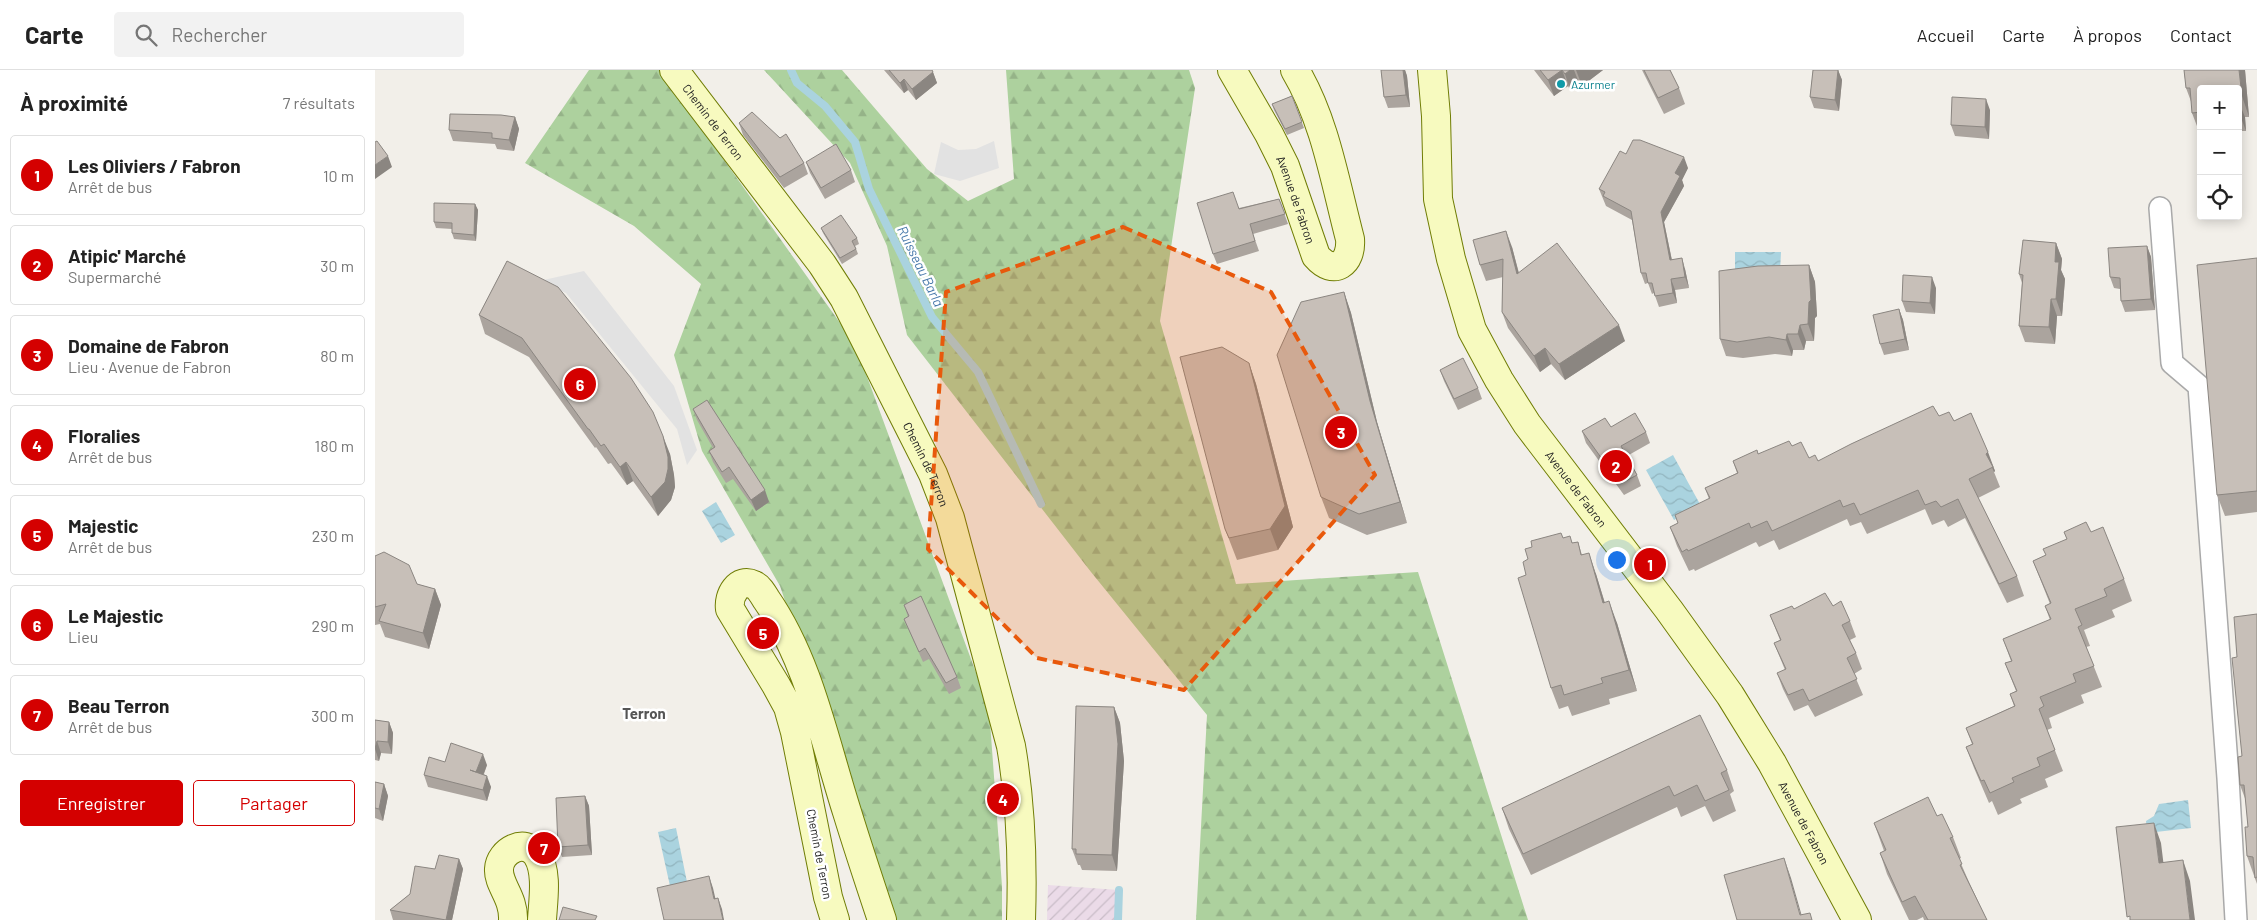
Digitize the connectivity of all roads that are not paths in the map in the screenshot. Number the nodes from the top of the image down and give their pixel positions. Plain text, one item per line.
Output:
1 (674, 70) edge
2 (1232, 70) edge
3 (1295, 70) edge
4 (1432, 70) edge
5 (2160, 208) dead end
6 (513, 920) edge
7 (542, 920) edge
8 (835, 920) edge
9 (882, 920) edge
10 (1021, 920) edge
11 (1857, 920) edge
12 (2237, 920) edge

1 - 10 street, Chemin de Terron
2 - 3 street, Avenue de Fabron
4 - 11 street, Avenue de Fabron
5 - 12 street
6 - 7 street
8 - 9 street, Chemin de Terron

